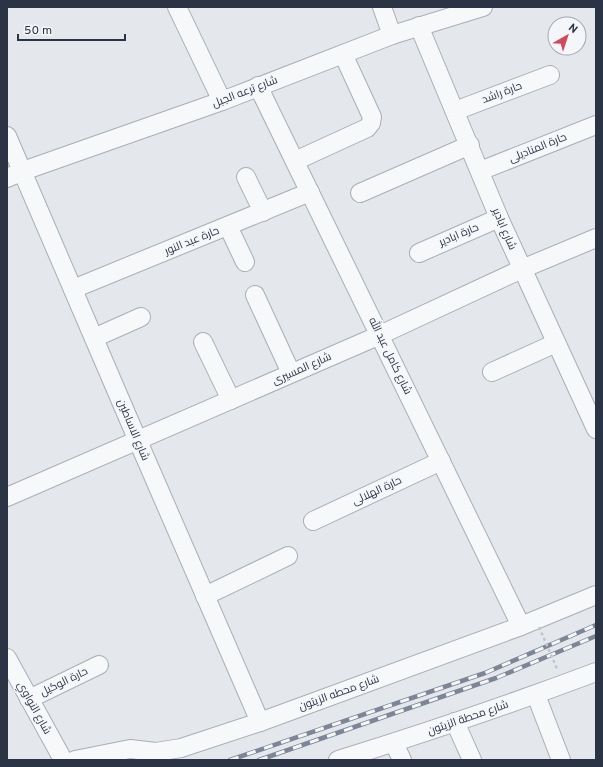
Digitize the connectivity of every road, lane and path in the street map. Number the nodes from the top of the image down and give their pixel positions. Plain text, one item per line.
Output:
1 (177, 7) edge
2 (382, 7) edge
3 (483, 7) edge
4 (419, 26) junction
5 (392, 35) junction
6 (343, 54) junction
7 (550, 75) dead end
8 (258, 86) junction
9 (222, 101) junction
10 (455, 111) junction
11 (596, 125) edge
12 (7, 136) edge
13 (470, 145) junction
14 (295, 161) junction
15 (480, 171) junction
16 (15, 174) edge
17 (246, 177) dead end
18 (310, 192) junction
19 (360, 193) dead end
20 (263, 212) junction
21 (499, 218) junction
22 (228, 226) junction
23 (596, 238) edge
24 (419, 253) dead end
25 (245, 262) dead end
26 (522, 269) junction
27 (73, 289) junction
28 (255, 295) dead end
29 (141, 316) dead end
30 (380, 335) junction
31 (94, 338) junction
32 (203, 342) dead end
33 (556, 343) junction
34 (492, 372) dead end
35 (291, 373) junction
36 (231, 400) junction
37 (590, 401) edge
38 (596, 429) edge
39 (138, 441) junction
40 (442, 461) junction
41 (7, 497) edge
42 (313, 521) dead end
43 (288, 556) dead end
44 (596, 595) edge
45 (205, 596) junction
46 (530, 627) junction
47 (7, 658) edge
48 (99, 665) dead end
49 (558, 671) dead end
50 (596, 672) edge
51 (536, 695) junction
52 (29, 699) junction
53 (260, 722) junction
54 (455, 722) junction
55 (394, 743) junction
56 (67, 759) edge
57 (338, 760) edge
58 (402, 760) edge
59 (472, 760) edge
60 (561, 760) edge

1 - 9 street
2 - 5 street
3 - 4 street, شارع ترعه الجبل
4 - 5 street, شارع ترعه الجبل
4 - 10 street, شارع ابادير
5 - 6 street, شارع ترعه الجبل
6 - 8 street, شارع ترعه الجبل
6 - 14 street
7 - 10 street, حارة راشد
8 - 9 street, شارع ترعه الجبل
8 - 14 street, شارع كامل عبد الله
9 - 16 street, شارع ترعه الجبل
10 - 13 street, شارع ابادير
11 - 15 street, حارة المناديلى
12 - 16 street, شارع الاساطين
13 - 15 street, شارع ابادير
13 - 19 street
14 - 18 street, شارع كامل عبد الله
15 - 21 street, شارع ابادير
16 - 27 street, شارع الاساطين
17 - 20 street
18 - 20 street, حارة عبد النور
18 - 30 street, شارع كامل عبد الله
20 - 22 street, حارة عبد النور
21 - 24 street, حارة ابادير
21 - 26 street, شارع ابادير
22 - 25 street
22 - 27 street, حارة عبد النور
23 - 26 street, شارع المسيرى
26 - 30 street, شارع المسيرى
26 - 33 street, شارع ابادير
27 - 31 street, شارع الاساطين
28 - 35 street
29 - 31 street
30 - 35 street, شارع المسيرى
30 - 40 street, شارع كامل عبد الله
31 - 39 street, شارع الاساطين
32 - 36 street
33 - 34 street
33 - 37 street, شارع ابادير
35 - 36 street, شارع المسيرى
36 - 39 street, شارع المسيرى
37 - 38 street, شارع ابادير
39 - 41 street, شارع المسيرى
39 - 45 street, شارع الاساطين
40 - 42 street, حارة الهلالى
40 - 46 street, شارع كامل عبد الله
43 - 45 street
44 - 46 street, شارع محطه الزيتون
45 - 53 street, شارع الاساطين
46 - 49 path, bridge
46 - 53 street, شارع محطه الزيتون
47 - 52 street, شارع النواوي
48 - 52 street, حارة الوكيل
50 - 51 street, شارع محطة الزيتون
51 - 54 street, شارع محطة الزيتون
51 - 60 street
52 - 56 street, شارع النواوي
53 - 56 street, شارع محطه الزيتون
54 - 55 street, شارع محطة الزيتون
54 - 59 street
55 - 57 street, شارع محطة الزيتون
55 - 58 street

